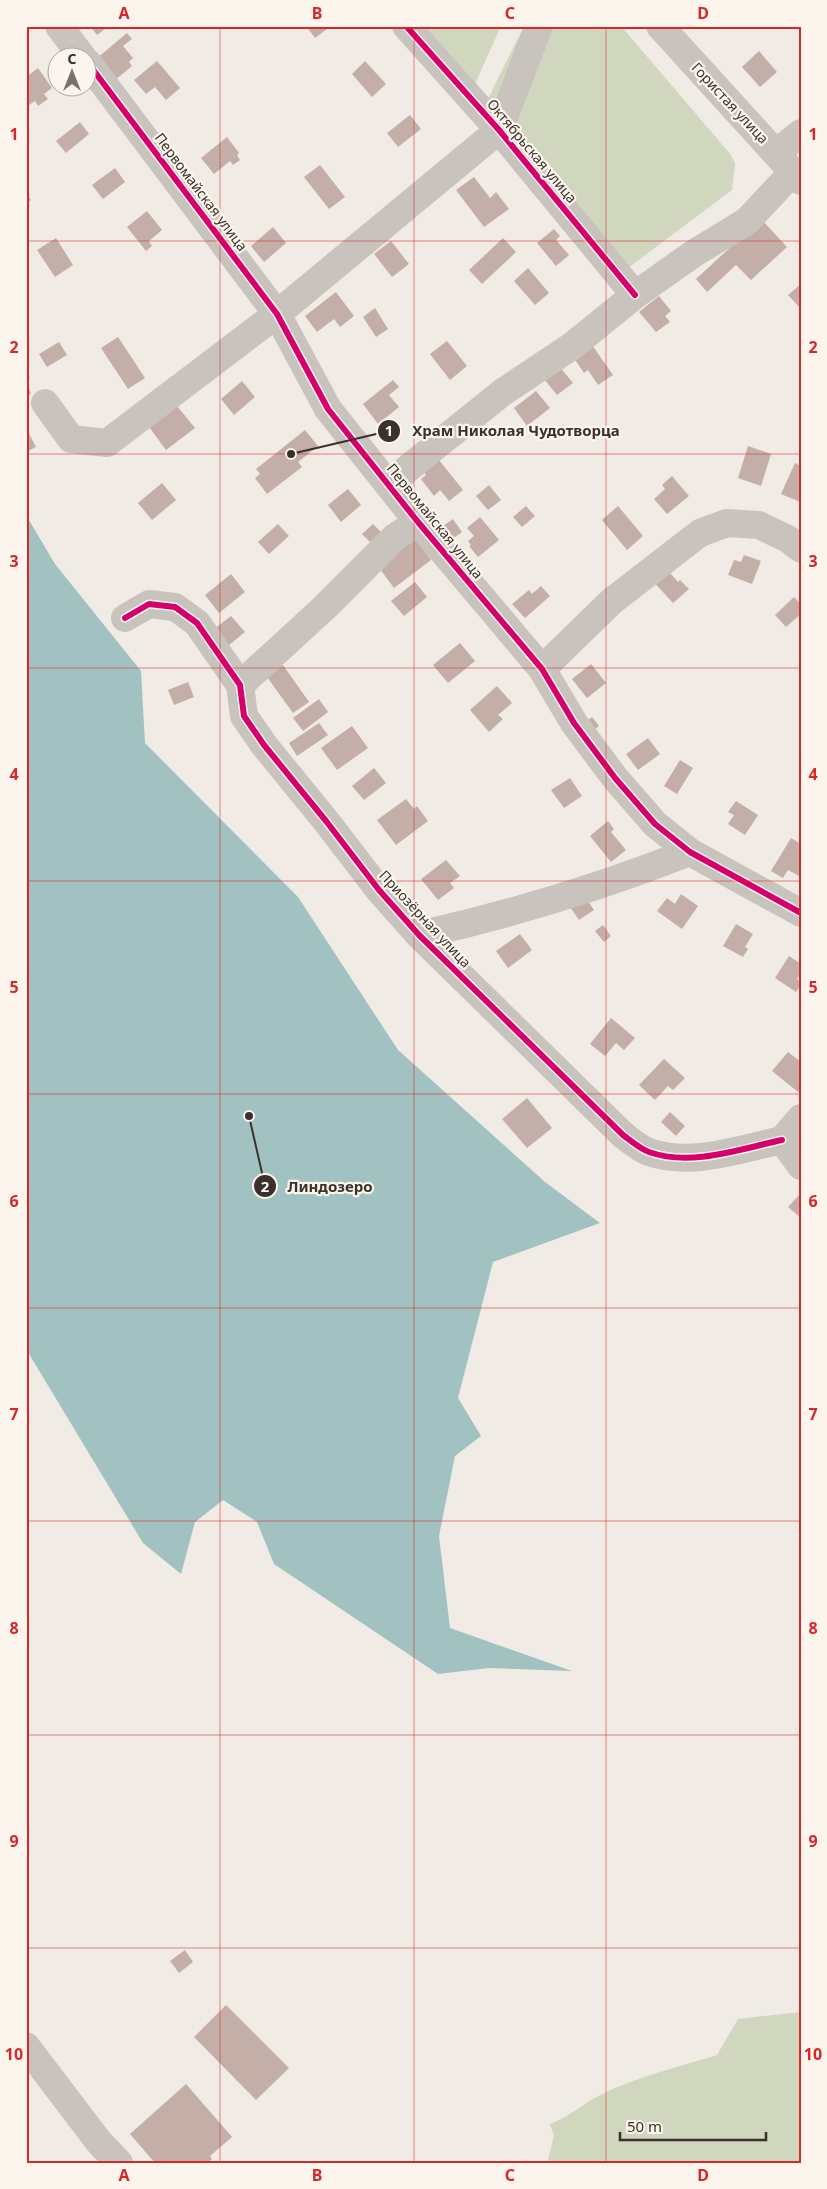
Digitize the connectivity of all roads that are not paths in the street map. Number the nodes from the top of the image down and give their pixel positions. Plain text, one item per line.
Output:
1 (59, 26) edge
2 (406, 26) edge
3 (539, 26) edge
4 (660, 26) edge
5 (76, 48) edge
6 (98, 77) edge
7 (499, 130) junction
8 (801, 133) edge
9 (790, 169) edge
10 (635, 295) junction
11 (277, 314) junction
12 (45, 402) dead end
13 (391, 487) junction
14 (418, 522) junction
15 (801, 549) edge
16 (126, 618) dead end
17 (542, 669) junction
18 (240, 685) junction
19 (690, 852) junction
20 (801, 913) edge
21 (419, 935) junction
22 (801, 1118) edge
23 (782, 1140) junction
24 (801, 1166) edge
25 (26, 2046) edge
26 (119, 2163) edge

1 - 5 street
2 - 7 street, Октябрьская улица
3 - 7 street
4 - 9 street, Гористая улица
6 - 11 street, Первомайская улица
7 - 10 street, Октябрьская улица
7 - 11 street
8 - 9 street
9 - 10 street
10 - 13 street
11 - 12 street
11 - 13 street, Первомайская улица
13 - 14 street, Первомайская улица
14 - 17 street, Первомайская улица
14 - 18 street
15 - 17 street
16 - 18 street, Приозёрная улица
17 - 19 street, Первомайская улица
18 - 21 street, Приозёрная улица
19 - 20 street, Первомайская улица
19 - 21 street
21 - 23 street, Приозёрная улица
22 - 23 street
23 - 24 street
25 - 26 street

